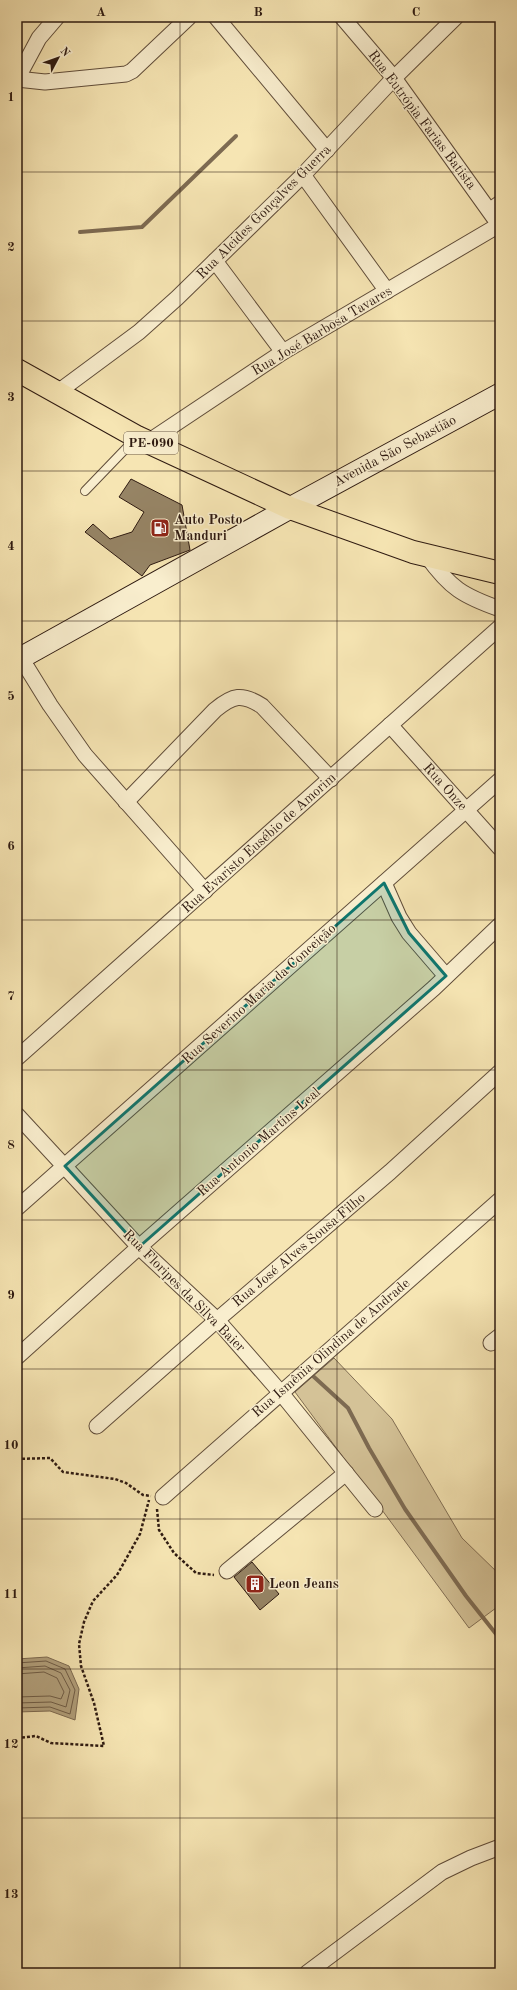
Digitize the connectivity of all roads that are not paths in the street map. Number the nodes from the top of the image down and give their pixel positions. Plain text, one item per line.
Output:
1 (57, 17) edge
2 (189, 17) edge
3 (216, 17) edge
4 (342, 17) edge
5 (456, 17) edge
6 (394, 78) junction
7 (17, 79) edge
8 (326, 150) junction
9 (303, 175) junction
10 (500, 200) edge
11 (487, 208) junction
12 (500, 226) edge
13 (215, 261) junction
14 (387, 291) junction
15 (283, 352) junction
16 (17, 370) edge
17 (58, 392) junction
18 (500, 394) edge
19 (143, 440) junction
20 (85, 491) dead end
21 (290, 508) junction
22 (427, 556) junction
23 (500, 573) edge
24 (500, 609) edge
25 (500, 627) edge
26 (19, 659) edge
27 (390, 725) junction
28 (331, 779) junction
29 (500, 780) edge
30 (126, 802) junction
31 (466, 810) junction
32 (500, 848) edge
33 (384, 882) junction
34 (204, 891) junction
35 (500, 924) edge
36 (446, 976) junction
37 (17, 1058) edge
38 (500, 1072) edge
39 (17, 1115) edge
40 (65, 1166) junction
41 (500, 1200) edge
42 (17, 1208) edge
43 (139, 1247) junction
44 (217, 1320) junction
45 (17, 1358) edge
46 (281, 1393) junction
47 (97, 1426) dead end
48 (346, 1473) junction
49 (163, 1497) road end
50 (375, 1509) dead end
51 (223, 1572) road end
52 (500, 1846) edge
53 (307, 1973) edge

1 - 7 street
2 - 7 street
3 - 8 street
4 - 6 street, Rua Eutrópia Farias Batista
5 - 6 street, Rua Alcides Gonçalves Guerra
6 - 8 street, Rua Alcides Gonçalves Guerra
6 - 11 street, Rua Eutrópia Farias Batista
8 - 9 street, Rua Alcides Gonçalves Guerra
9 - 13 street, Rua Alcides Gonçalves Guerra
9 - 14 street
10 - 11 lane
11 - 12 street, Rua Eutrópia Farias Batista
12 - 14 street, Rua José Barbosa Tavares
13 - 15 street
13 - 17 street, Rua Alcides Gonçalves Guerra
14 - 15 street, Rua José Barbosa Tavares
15 - 19 street, Rua José Barbosa Tavares
16 - 17 main road, PE-090
17 - 19 main road, PE-090
18 - 21 main road, Avenida São Sebastião
19 - 20 lane
19 - 21 main road, PE-090
21 - 22 main road, PE-090
21 - 26 main road, Avenida São Sebastião
22 - 23 main road, PE-090
22 - 24 street
25 - 27 street, Rua Evaristo Eusébio de Amorim
26 - 30 street
27 - 28 street, Rua Evaristo Eusébio de Amorim
27 - 31 street, Rua Onze
28 - 30 street
28 - 34 street, Rua Evaristo Eusébio de Amorim
29 - 31 street, Rua Severino Maria da Conceição
30 - 34 street
31 - 32 street, Rua Onze
31 - 33 street, Rua Severino Maria da Conceição
33 - 36 street
33 - 40 street, Rua Severino Maria da Conceição
34 - 37 street, Rua Evaristo Eusébio de Amorim
35 - 36 street, Rua Antonio Martins Leal
36 - 43 street, Rua Antonio Martins Leal
38 - 44 street, Rua José Alves Sousa Filho
39 - 40 street, Rua Floripes da Silva Baier
40 - 42 street, Rua Severino Maria da Conceição
40 - 43 street, Rua Floripes da Silva Baier
41 - 46 street, Rua Ismênia Olindina de Andrade
43 - 44 street, Rua Floripes da Silva Baier
43 - 45 street, Rua Antonio Martins Leal
44 - 46 street, Rua Floripes da Silva Baier
44 - 47 street, Rua José Alves Sousa Filho
46 - 48 street, Rua Floripes da Silva Baier
46 - 49 street, Rua Ismênia Olindina de Andrade
48 - 50 street, Rua Floripes da Silva Baier
48 - 51 street
52 - 53 street

